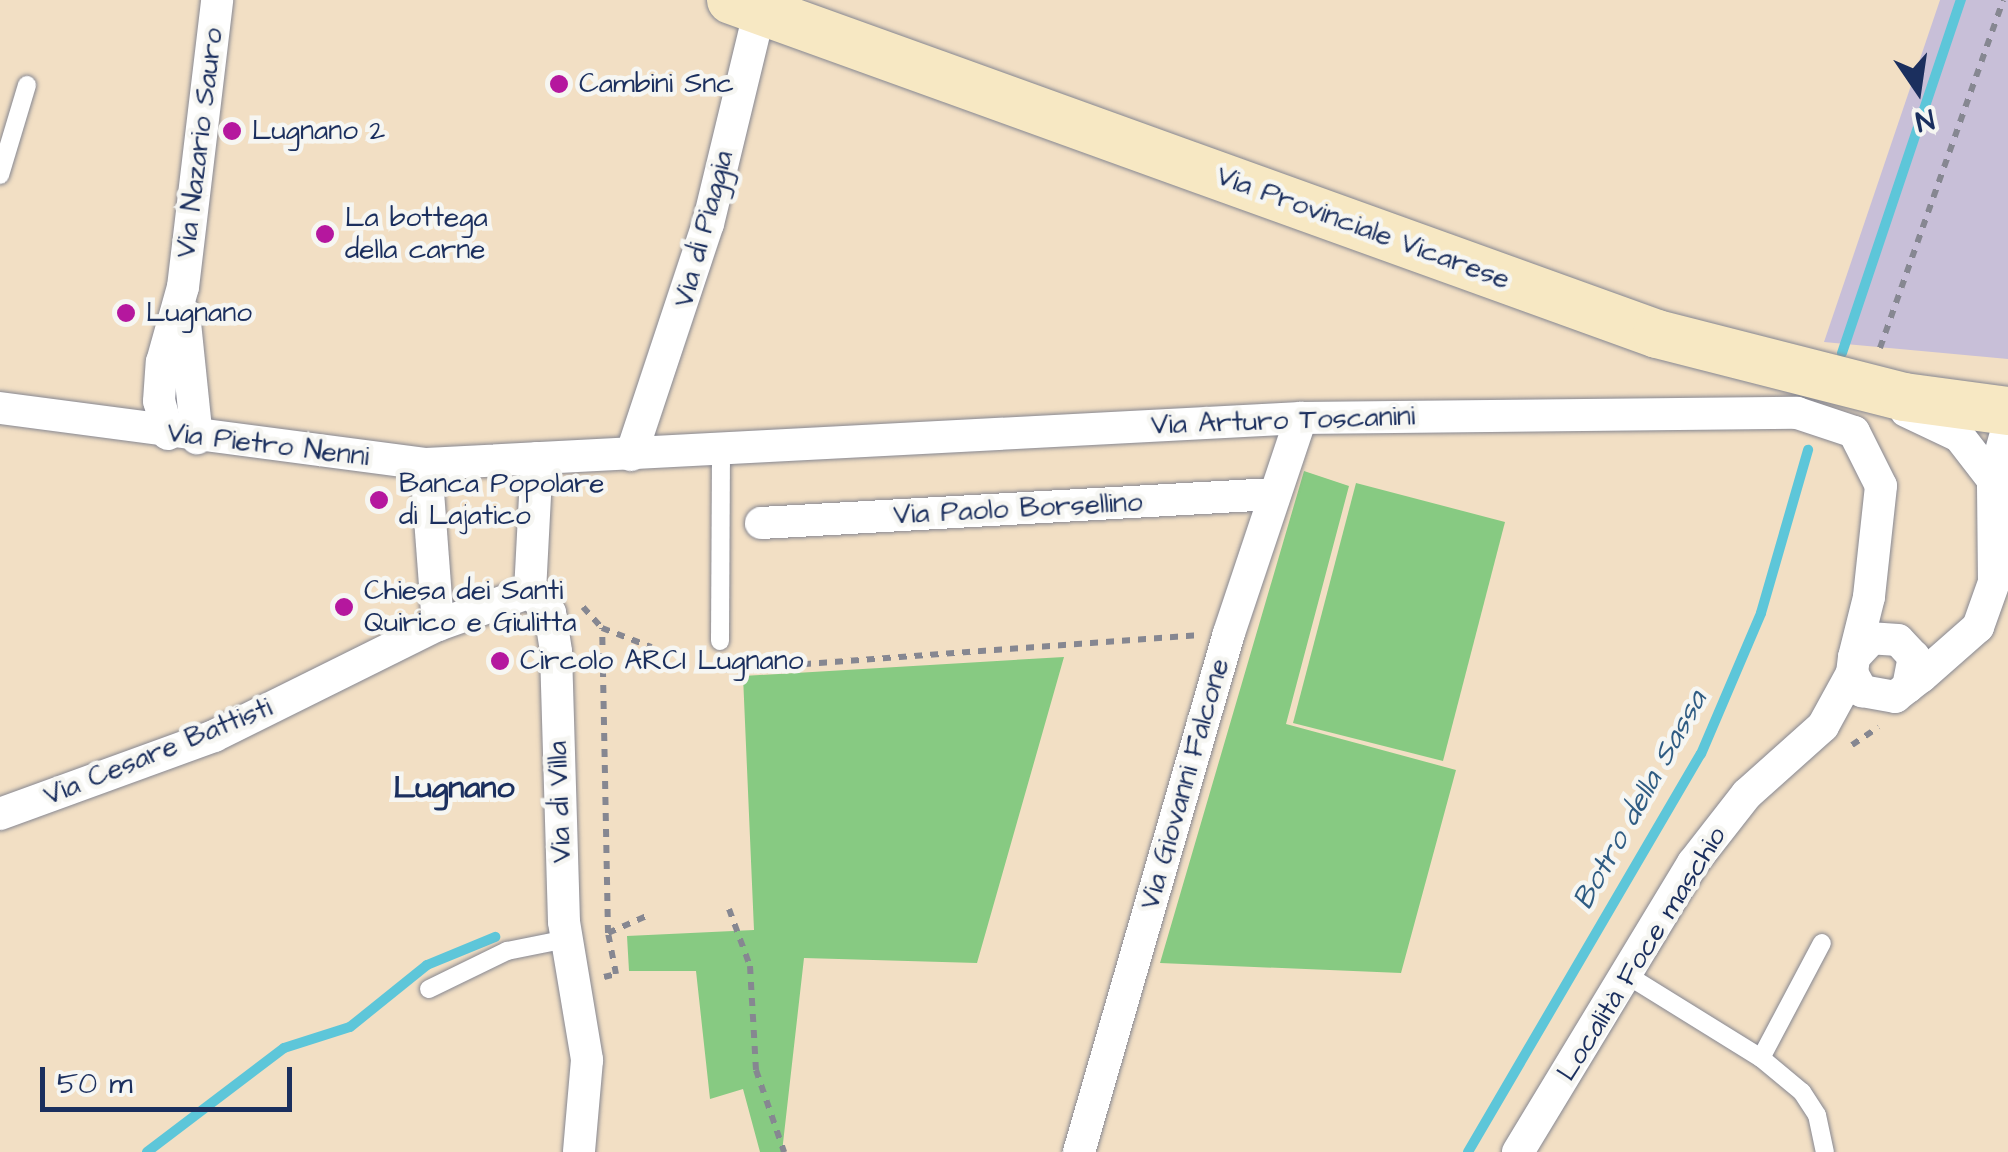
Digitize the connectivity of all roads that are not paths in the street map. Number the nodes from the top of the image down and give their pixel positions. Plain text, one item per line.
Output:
1 (217, 0) edge
2 (751, 3) edge
3 (27, 86) dead end
4 (0, 175) edge
5 (183, 287) junction
6 (162, 362) junction
7 (1788, 370) junction
8 (0, 408) edge
9 (2008, 410) edge
10 (1301, 418) junction
11 (100, 424) junction
12 (2008, 426) edge
13 (182, 436) junction
14 (721, 448) junction
15 (631, 455) junction
16 (537, 458) junction
17 (426, 464) junction
18 (1994, 480) junction
19 (1274, 494) junction
20 (761, 523) dead end
21 (2008, 550) edge
22 (1994, 582) junction
23 (530, 592) junction
24 (1869, 596) junction
25 (438, 626) junction
26 (720, 641) dead end
27 (1901, 642) junction
28 (1958, 644) junction
29 (1853, 665) junction
30 (1894, 693) junction
31 (1823, 726) junction
32 (0, 814) edge
33 (566, 939) junction
34 (1822, 943) dead end
35 (1627, 975) junction
36 (429, 989) dead end
37 (1762, 1058) junction
38 (578, 1152) edge
39 (1079, 1152) edge
40 (1518, 1152) edge
41 (1825, 1152) edge

1 - 5 street, Via Nazario Sauro
2 - 7 main road, Via Provinciale Vicarese
2 - 15 street, Via di Piaggia
3 - 4 lane
5 - 6 street, Via Nazario Sauro
5 - 13 street, Via Nazario Sauro
6 - 11 street, Via Nazario Sauro
6 - 13 street, Via Nazario Sauro
7 - 9 main road, Via Provinciale Vicarese
7 - 18 street
8 - 11 street, Via Pietro Nenni
10 - 14 street, Via Arturo Toscanini
10 - 19 street, Via Giovanni Falcone
10 - 24 street, Via Arturo Toscanini
11 - 13 street, Via Pietro Nenni
12 - 18 street
13 - 17 street, Via Pietro Nenni
14 - 15 street, Via Arturo Toscanini
14 - 26 lane
15 - 16 street, Via Arturo Toscanini
16 - 17 street, Via Pietro Nenni
16 - 23 street
17 - 25 street
18 - 22 street
19 - 20 street, Via Paolo Borsellino
19 - 39 street, Via Giovanni Falcone
21 - 22 street, Località Foce maschio
22 - 28 street, Località Foce maschio
23 - 25 street, Via Cesare Battisti
23 - 33 street, Via di Villa
24 - 27 street
24 - 29 street, Via Arturo Toscanini
25 - 32 street, Via Cesare Battisti
27 - 28 street
27 - 29 street
27 - 30 street
28 - 30 street, Località Foce maschio
29 - 30 street
29 - 31 street, Località Foce maschio
30 - 31 street, Località Foce maschio
31 - 35 street, Località Foce maschio
33 - 36 lane
33 - 38 street, Via di Villa
34 - 37 lane
35 - 37 lane
35 - 40 street, Località Foce maschio
37 - 41 lane

